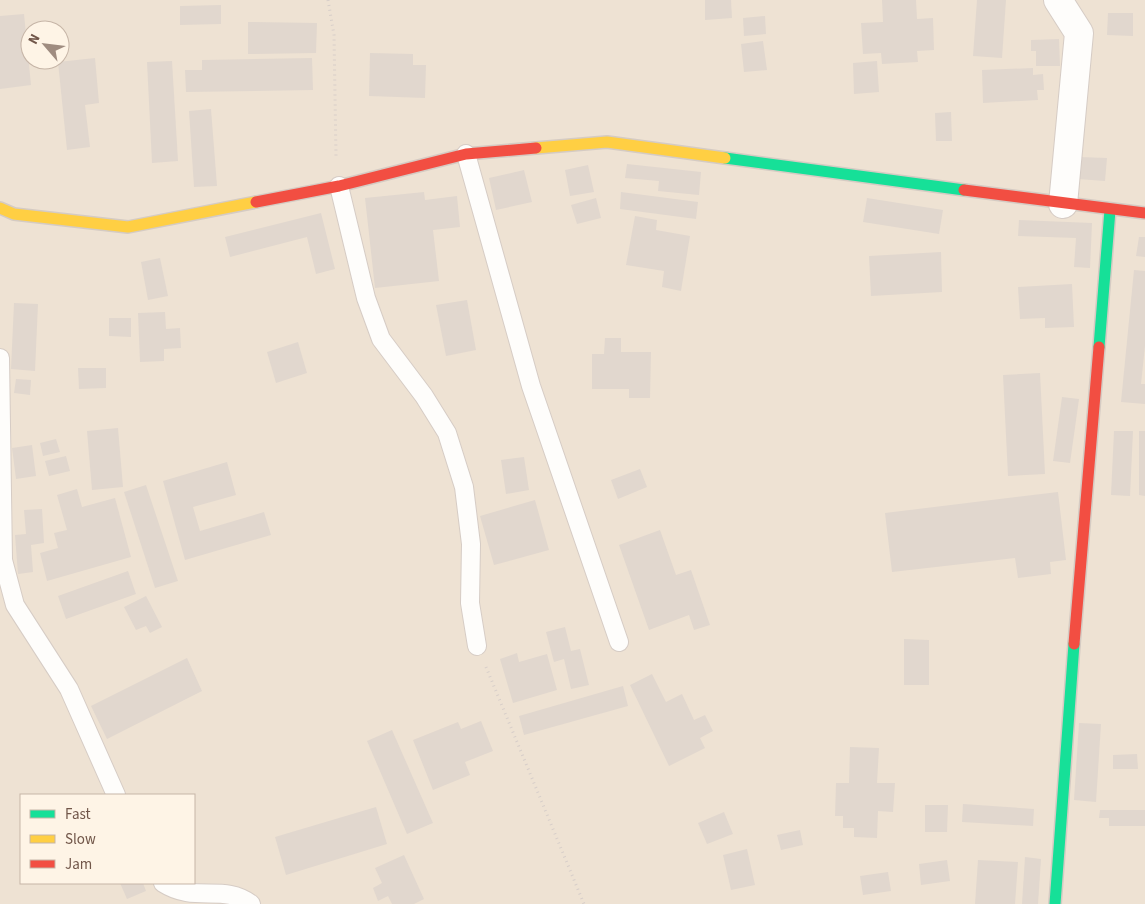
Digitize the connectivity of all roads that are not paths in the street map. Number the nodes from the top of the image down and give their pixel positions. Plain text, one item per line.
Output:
1 (1058, 0) edge
2 (466, 154) junction
3 (340, 186) junction
4 (1063, 204) junction
5 (0, 208) edge
6 (1110, 210) junction
7 (1145, 213) edge
8 (0, 358) edge
9 (619, 642) dead end
10 (477, 646) road end
11 (116, 794) edge
12 (164, 884) edge
13 (251, 904) edge
14 (1055, 904) edge

1 - 4 street
2 - 3 street
2 - 4 street
2 - 9 lane
3 - 5 street
3 - 10 lane
4 - 6 street
6 - 7 street
6 - 14 street
8 - 11 lane
12 - 13 lane

